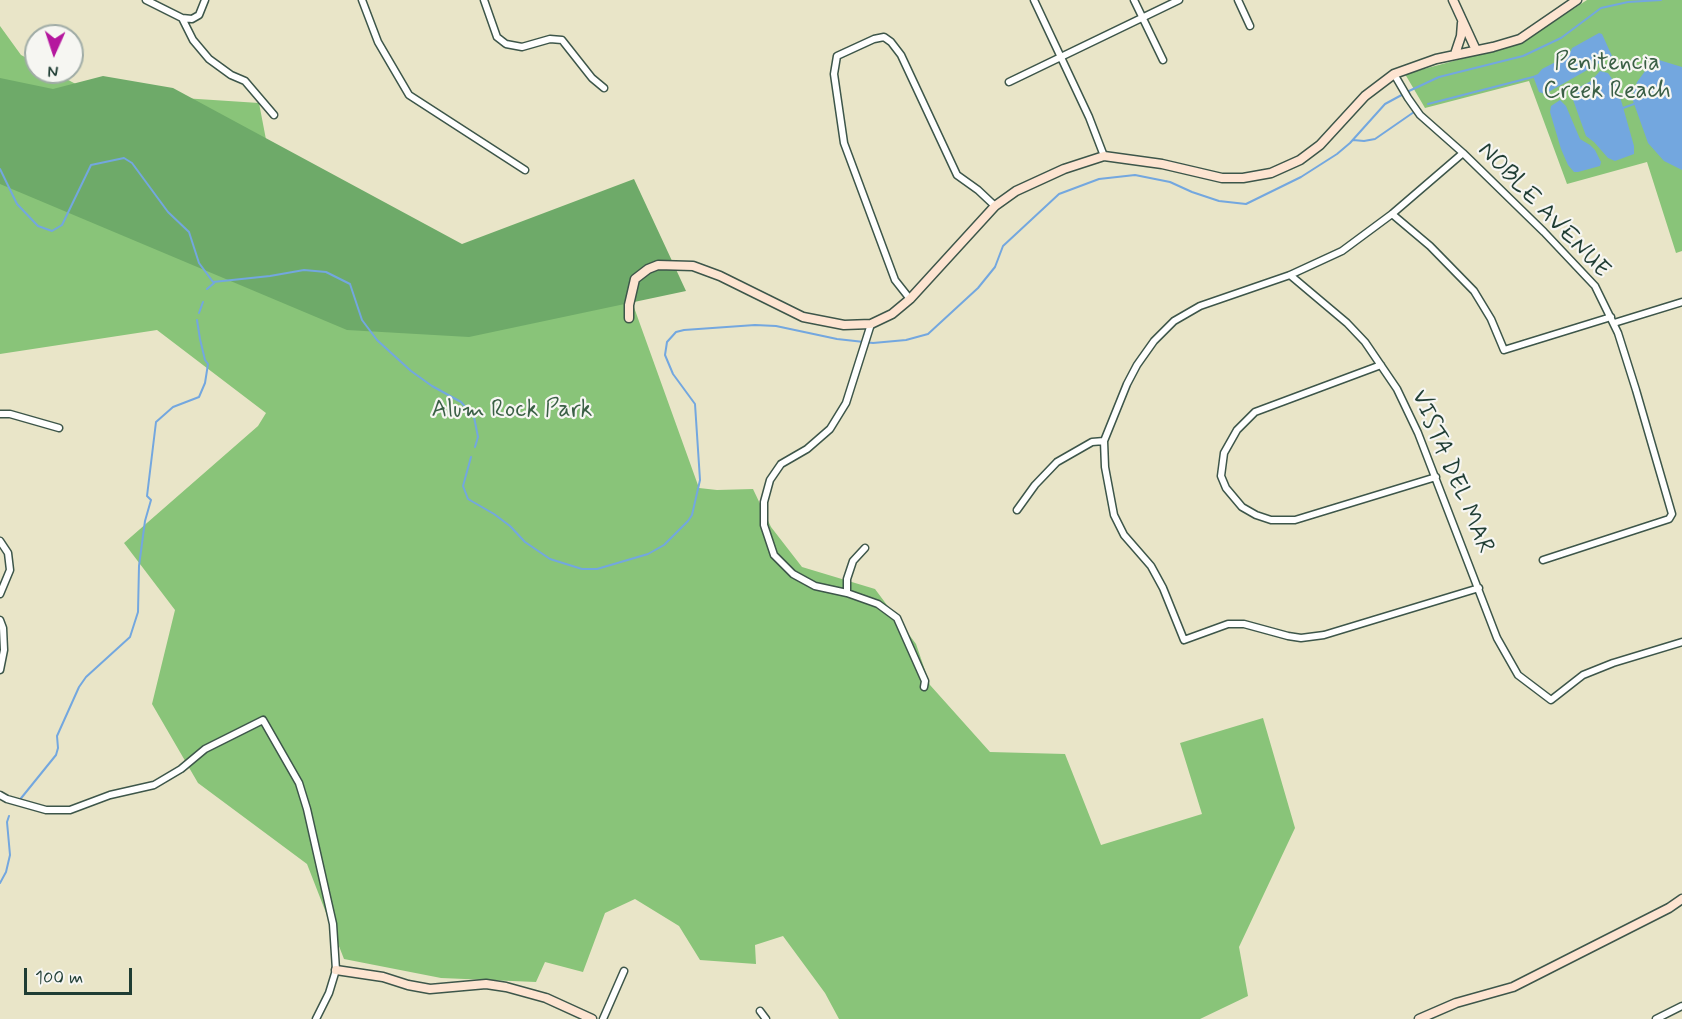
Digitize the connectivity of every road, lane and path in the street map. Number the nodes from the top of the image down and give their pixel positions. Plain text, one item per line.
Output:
1 (146, 0) edge
2 (205, 0) edge
3 (362, 0) edge
4 (484, 0) edge
5 (1034, 0) edge
6 (1134, 0) edge
7 (1179, 0) edge
8 (1238, 0) edge
9 (1453, 0) edge
10 (1577, 0) edge
11 (182, 18) junction
12 (1143, 18) junction
13 (1462, 20) junction
14 (1250, 26) dead end
15 (1476, 50) junction
16 (1455, 54) junction
17 (1062, 58) junction
18 (1163, 60) dead end
19 (1394, 74) junction
20 (1010, 82) dead end
21 (604, 88) dead end
22 (274, 115) dead end
23 (1463, 153) junction
24 (1104, 156) junction
25 (525, 170) dead end
26 (995, 206) junction
27 (1392, 214) junction
28 (1290, 275) junction
29 (910, 299) junction
30 (1682, 302) edge
31 (629, 318) dead end
32 (1612, 320) junction
33 (871, 324) junction
34 (1381, 365) junction
35 (0, 414) edge
36 (59, 428) dead end
37 (1104, 441) junction
38 (1436, 477) junction
39 (1017, 510) dead end
40 (0, 541) edge
41 (865, 548) dead end
42 (1543, 560) dead end
43 (1479, 588) junction
44 (0, 594) edge
45 (847, 594) junction
46 (0, 620) edge
47 (1682, 642) edge
48 (0, 670) edge
49 (924, 687) dead end
50 (0, 795) edge
51 (1682, 899) edge
52 (336, 970) junction
53 (624, 971) dead end
54 (1682, 1005) edge
55 (760, 1011) dead end
56 (316, 1019) edge
57 (592, 1019) edge
58 (603, 1019) edge
59 (766, 1019) edge
60 (1419, 1019) edge
61 (1656, 1019) edge

1 - 11 street
2 - 11 street
3 - 25 street
4 - 21 street
5 - 17 street
6 - 12 street
7 - 12 street
8 - 14 street
9 - 13 street
10 - 15 street
11 - 22 street
12 - 17 street
12 - 18 street
13 - 15 street
13 - 16 street
15 - 16 street
16 - 19 street
17 - 20 street
17 - 24 street
19 - 23 street, NOBLE AVENUE
19 - 24 street
23 - 27 street
23 - 32 street, NOBLE AVENUE
24 - 26 street
26 - 29 street
26 - 29 street
27 - 28 street
27 - 32 street
28 - 34 street, VISTA DEL MAR
28 - 37 street
29 - 33 street
30 - 32 street
31 - 33 street
32 - 42 street, NOBLE AVENUE
33 - 45 street
34 - 38 street, VISTA DEL MAR
34 - 38 street
35 - 36 street
37 - 39 street
37 - 43 street
38 - 43 street, VISTA DEL MAR
40 - 44 street
41 - 45 street
43 - 47 street, VISTA DEL MAR
45 - 49 street
46 - 48 street
50 - 52 street
51 - 60 street
52 - 56 street
52 - 57 street
53 - 58 street
54 - 61 street
55 - 59 street

